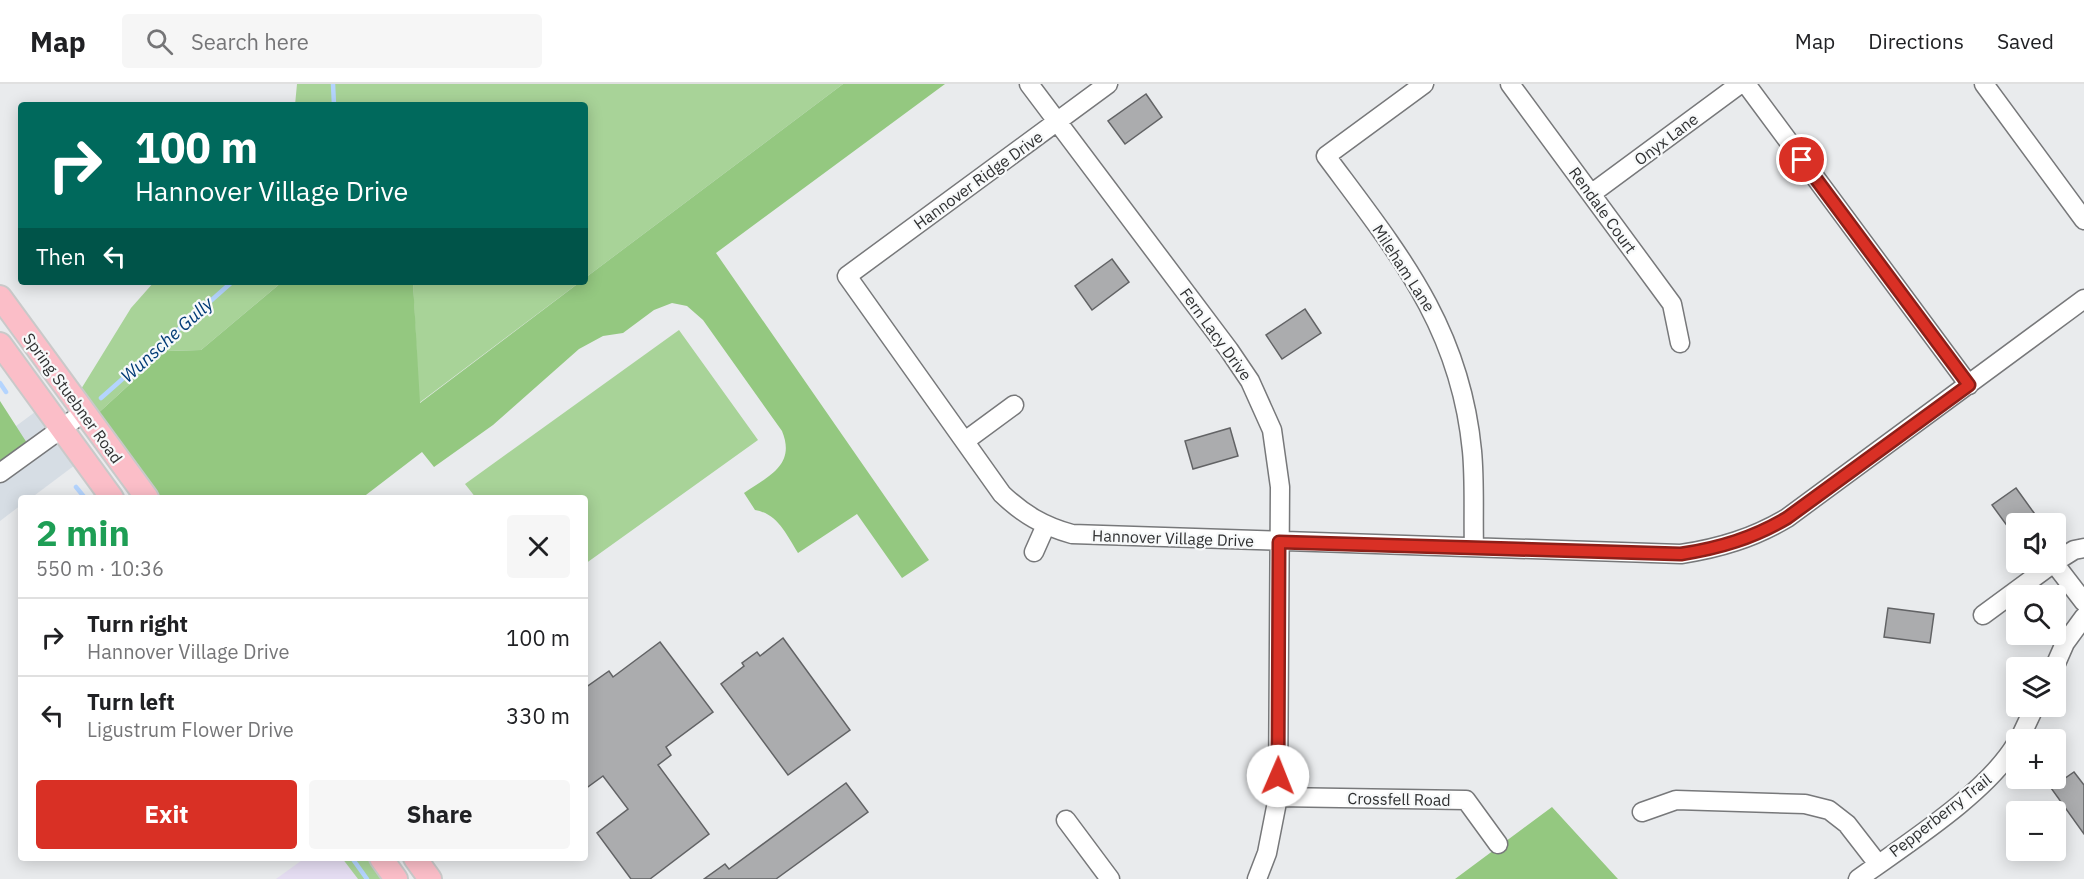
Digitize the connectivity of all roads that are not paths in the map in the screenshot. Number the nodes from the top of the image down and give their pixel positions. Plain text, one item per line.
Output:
1 (1029, 84) edge
2 (1108, 84) edge
3 (1424, 84) edge
4 (1510, 84) edge
5 (1740, 84) edge
6 (1746, 84) edge
7 (1984, 84) edge
8 (1058, 121) junction
9 (1591, 194) junction
10 (2084, 220) edge
11 (847, 276) joint
12 (0, 297) edge
13 (2084, 299) edge
14 (1680, 343) dead end
15 (0, 344) edge
16 (1969, 385) junction
17 (1014, 405) dead end
18 (83, 413) junction
19 (61, 429) junction
20 (965, 441) junction
21 (0, 473) edge
22 (110, 495) edge
23 (145, 495) edge
24 (1046, 525) junction
25 (1279, 542) junction
26 (1474, 547) junction
27 (2084, 548) edge
28 (1034, 552) dead end
29 (2066, 555) edge
30 (2041, 573) edge
31 (2062, 573) edge
32 (2084, 602) edge
33 (1983, 615) dead end
34 (2084, 618) edge
35 (2059, 657) edge
36 (2006, 758) edge
37 (1278, 797) junction
38 (1641, 812) dead end
39 (1066, 820) dead end
40 (1498, 844) dead end
41 (383, 861) edge
42 (417, 861) edge
43 (1878, 864) junction
44 (396, 879) edge
45 (430, 879) edge
46 (1110, 879) edge
47 (1257, 879) edge
48 (1858, 879) edge

1 - 8 street, Fern Lacy Drive
2 - 8 street, Hannover Ridge Drive
3 - 26 street, Mileham Lane
4 - 9 street, Rendale Court
5 - 9 street, Onyx Lane
6 - 16 street
7 - 10 street
8 - 11 street, Hannover Ridge Drive
8 - 25 street, Fern Lacy Drive
9 - 14 street, Rendale Court
11 - 20 street, Hannover Village Drive
12 - 18 main road, Spring Stuebner Road
13 - 16 street, Hannover Village Drive
15 - 19 main road, Spring Stuebner Road
16 - 26 street, Hannover Village Drive
17 - 20 street
18 - 19 street
18 - 23 main road, Spring Stuebner Road
19 - 21 street
19 - 22 main road, Spring Stuebner Road
20 - 24 street, Hannover Village Drive
24 - 25 street, Hannover Village Drive
24 - 28 street
25 - 26 street, Hannover Village Drive
25 - 37 street, Fern Lacy Drive
27 - 29 street
30 - 33 street
31 - 32 street
34 - 35 street
36 - 43 street, Pepperberry Trail
37 - 40 street, Crossfell Road
37 - 47 street, Fern Lacy Drive
38 - 43 street
39 - 46 street
41 - 44 main road
42 - 45 main road
43 - 48 street, Pepperberry Trail

